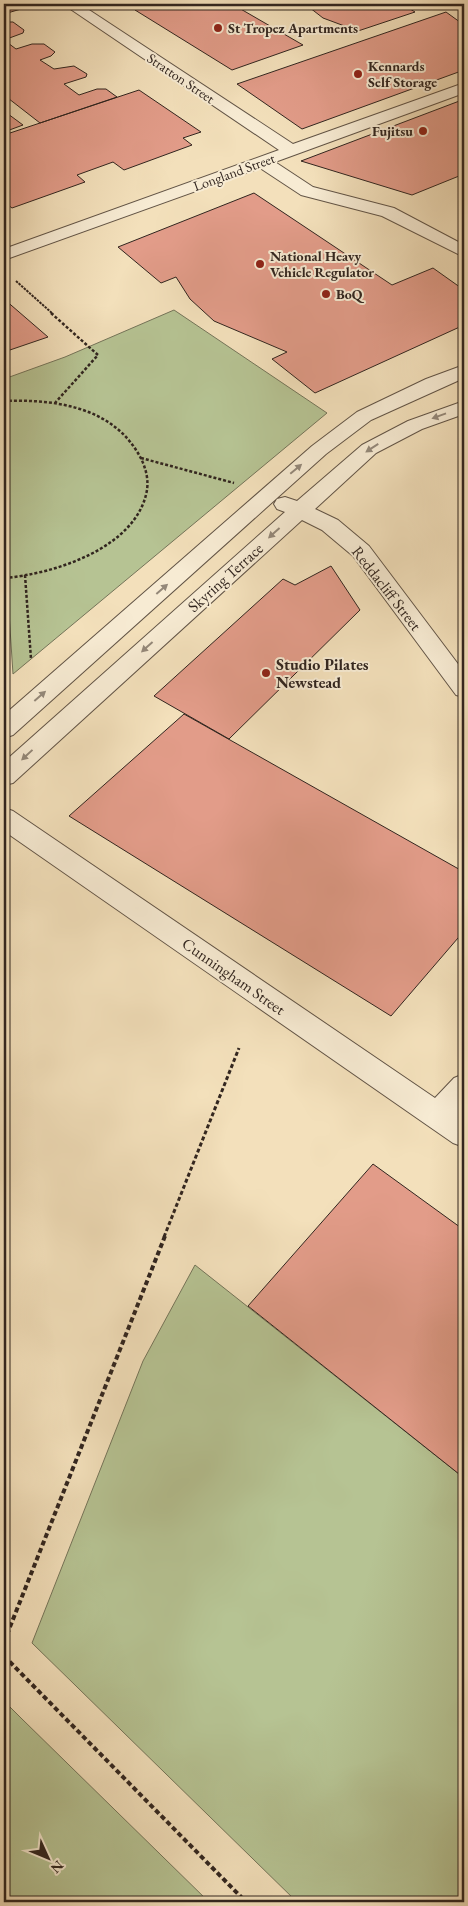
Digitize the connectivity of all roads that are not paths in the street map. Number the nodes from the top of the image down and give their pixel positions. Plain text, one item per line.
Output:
1 (70, 4) edge
2 (464, 88) edge
3 (292, 151) junction
4 (263, 162) junction
5 (464, 252) edge
6 (4, 255) edge
7 (464, 371) edge
8 (464, 407) edge
9 (265, 495) junction
10 (300, 510) junction
11 (464, 689) edge
12 (4, 729) edge
13 (4, 776) edge
14 (4, 818) edge
15 (464, 1087) edge
16 (437, 1116) junction
17 (464, 1134) edge

1 - 3 street, Stratton Street
2 - 3 street, Longland Street
3 - 4 street, Longland Street
4 - 5 street
4 - 6 street, Longland Street
9 -> 7 street, Skyring Terrace
8 -> 10 street, Skyring Terrace
9 - 10 street, Reddacliff Street
12 -> 9 street, Skyring Terrace
10 - 11 street, Reddacliff Street
10 -> 13 street, Skyring Terrace
14 - 16 street, Cunningham Street
15 - 16 street
16 - 17 street, Cunningham Street

